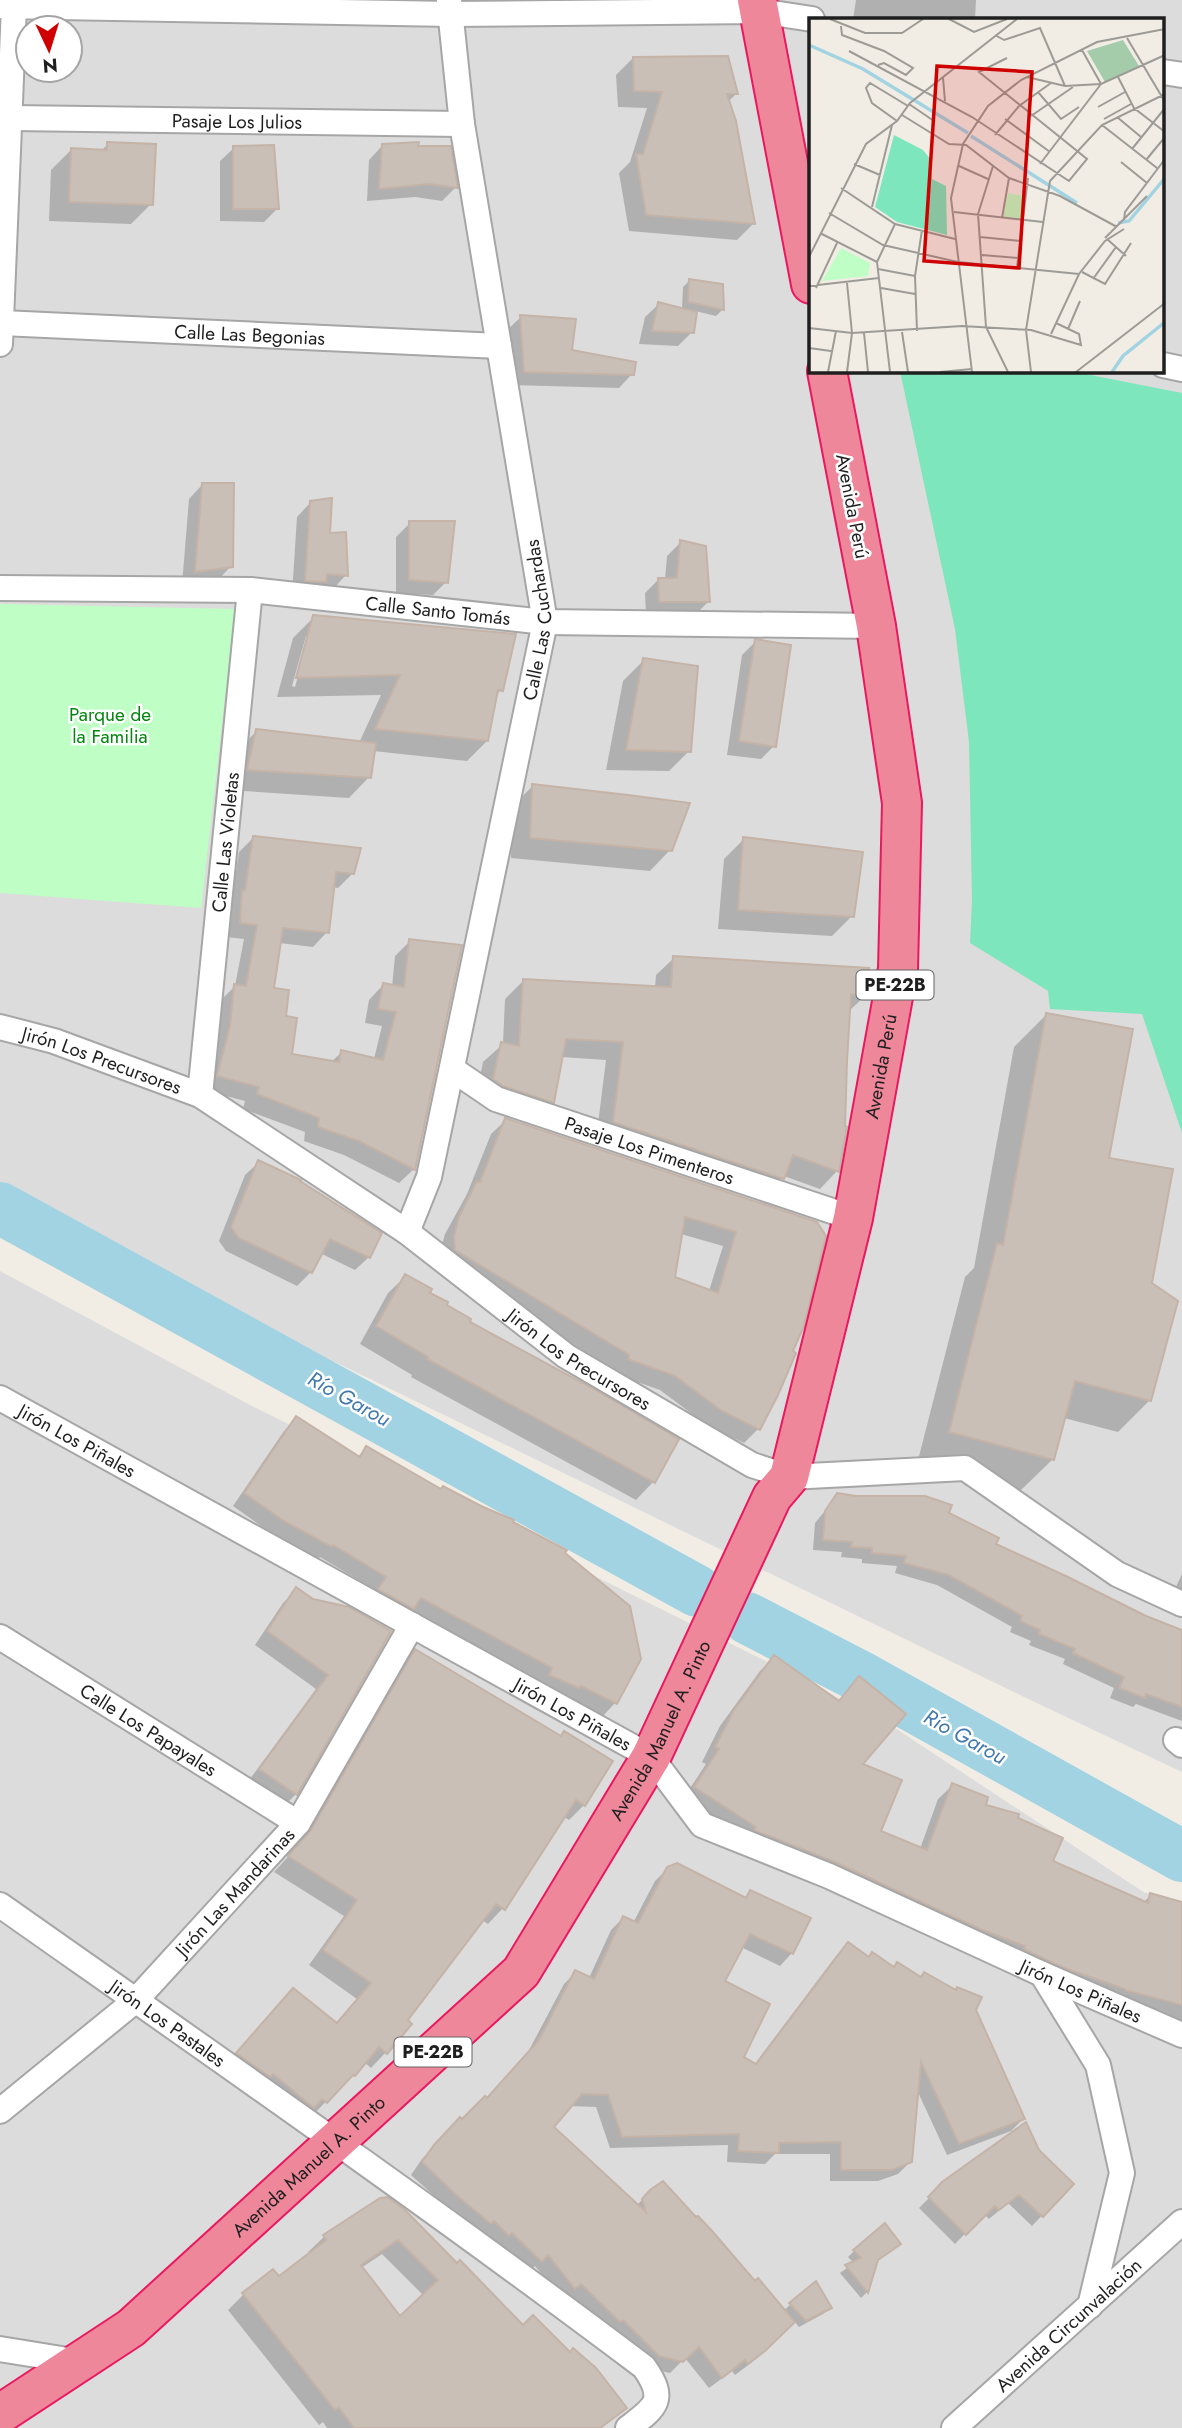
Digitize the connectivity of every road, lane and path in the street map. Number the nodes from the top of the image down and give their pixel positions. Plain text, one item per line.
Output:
1 (758, 5) edge
2 (7, 6) edge
3 (450, 7) edge
4 (809, 18) edge
5 (1164, 72) edge
6 (1182, 75) edge
7 (10, 118) junction
8 (462, 124) junction
9 (809, 273) edge
10 (1, 334) edge
11 (499, 346) junction
12 (1164, 365) edge
13 (1182, 369) edge
14 (827, 373) edge
15 (0, 588) edge
16 (250, 590) junction
17 (545, 622) junction
18 (876, 626) junction
19 (0, 1027) edge
20 (452, 1069) junction
21 (200, 1095) junction
22 (853, 1218) junction
23 (407, 1232) junction
24 (0, 1398) edge
25 (789, 1477) junction
26 (733, 1579) joint
27 (1182, 1604) edge
28 (412, 1625) junction
29 (0, 1637) edge
30 (651, 1757) junction
31 (298, 1823) junction
32 (0, 1905) edge
33 (1042, 1974) junction
34 (136, 2000) junction
35 (1182, 2035) edge
36 (0, 2111) edge
37 (336, 2141) junction
38 (1182, 2222) edge
39 (1090, 2306) junction
40 (0, 2350) edge
41 (80, 2362) junction
42 (0, 2414) edge
43 (628, 2428) edge
44 (954, 2428) edge

1 - 3 street
1 - 4 street
1 - 9 highway
2 - 3 street
2 - 7 street
3 - 8 street, Calle Las Cuchardas
5 - 6 street
7 - 8 street, Pasaje Los Julios
7 - 10 street
8 - 11 street, Calle Las Cuchardas
10 - 11 street, Calle Las Begonias
11 - 17 street, Calle Las Cuchardas
12 - 13 street
14 - 18 highway, Avenida Perú / PE-22B
15 - 16 street, Calle Santo Tomás
16 - 17 street, Calle Santo Tomás
16 - 21 street, Calle Las Violetas
17 - 18 street, Calle Santo Tomás
17 - 20 street, Calle Las Cuchardas
18 - 22 highway, Avenida Perú / PE-22B
19 - 21 street, Jirón Los Precursores
20 - 22 street, Pasaje Los Pimenteros
20 - 23 street, Calle Las Cuchardas
21 - 23 street, Jirón Los Precursores
22 - 25 highway, Avenida Perú / PE-22B
23 - 25 street, Jirón Los Precursores
24 - 28 street, Jirón Los Piñales
25 - 26 highway, Avenida Perú / PE-22B
25 - 27 street, Jirón Los Precursores
26 - 30 highway, Avenida Manuel A. Pinto / PE-22B
28 - 30 street, Jirón Los Piñales
28 - 31 street, Jirón Las Mandarinas
29 - 31 street, Calle Los Papayales
30 - 33 street, Jirón Los Piñales
30 - 37 highway, Avenida Manuel A. Pinto / PE-22B
31 - 34 street, Jirón Las Mandarinas
32 - 34 street, Jirón Los Pastales
33 - 35 street, Jirón Los Piñales
33 - 39 street
34 - 36 street, Jirón Las Mandarinas
34 - 37 street, Jirón Los Pastales
37 - 41 highway, Avenida Manuel A. Pinto / PE-22B
37 - 43 street, Jirón Los Pastales
38 - 39 street, Avenida Circunvalación
39 - 44 street, Avenida Circunvalación
40 - 41 street
41 - 42 highway, Avenida Manuel A. Pinto / PE-22B

